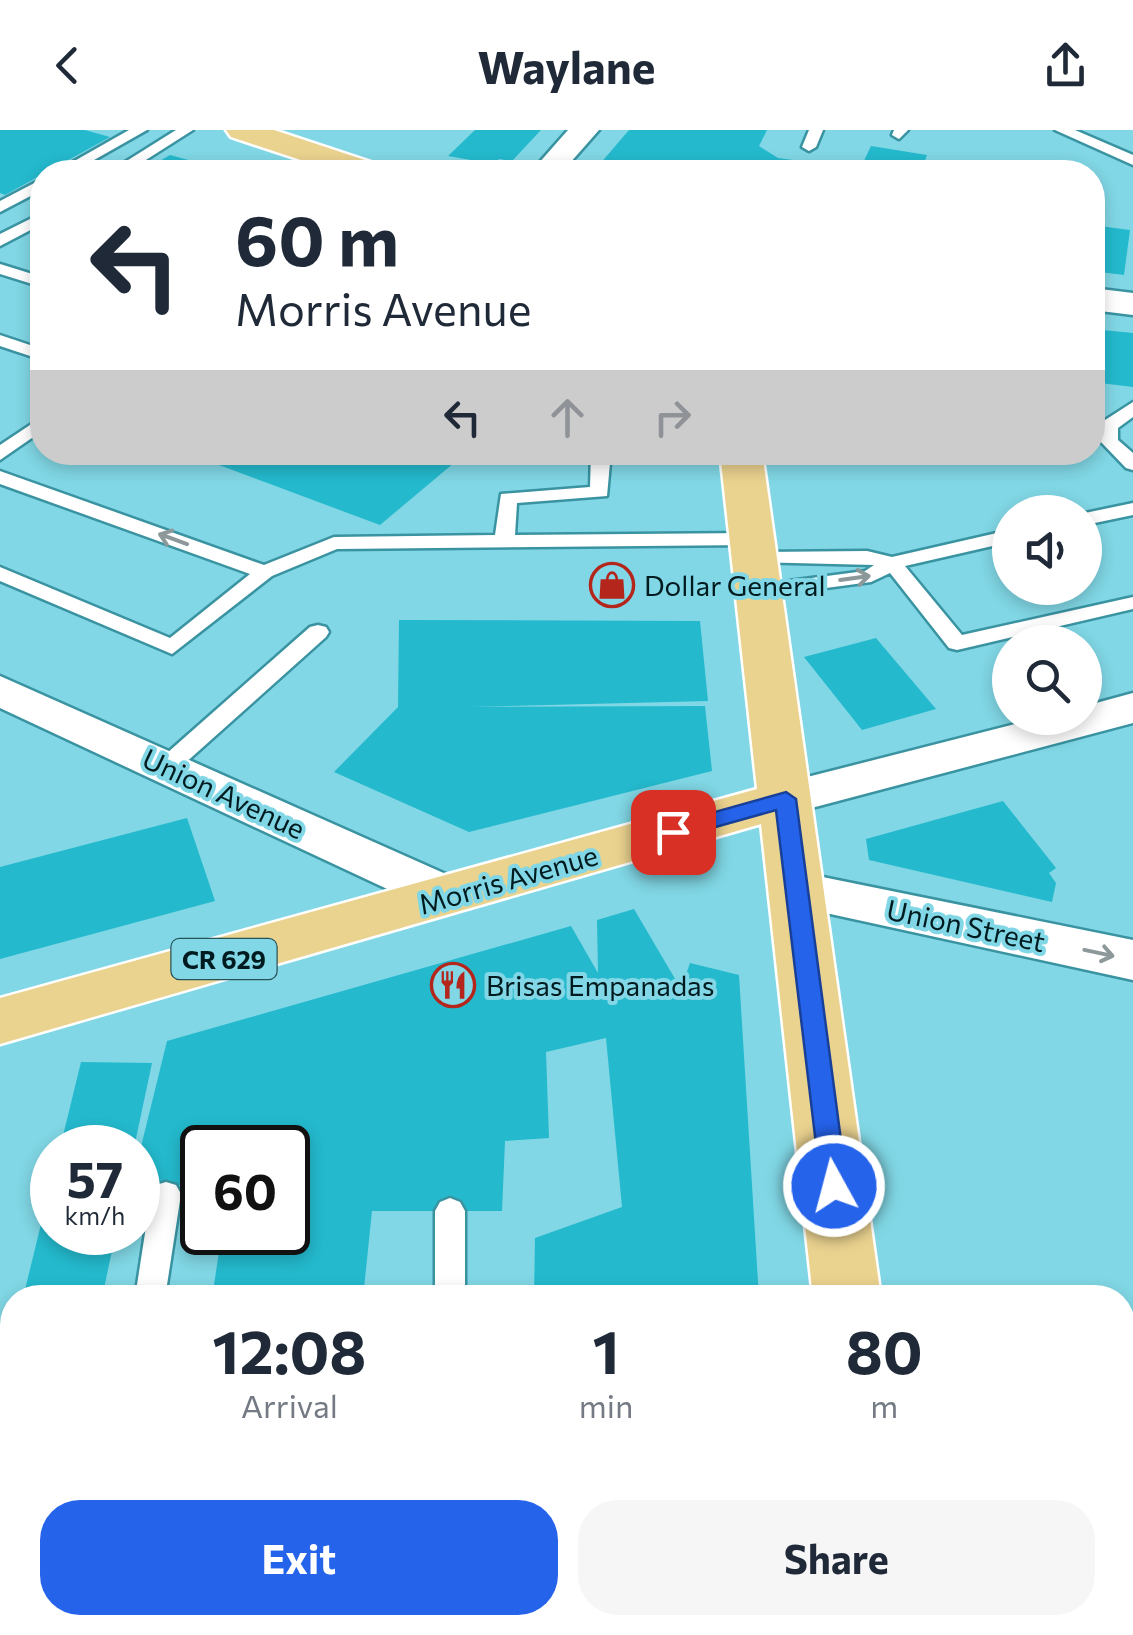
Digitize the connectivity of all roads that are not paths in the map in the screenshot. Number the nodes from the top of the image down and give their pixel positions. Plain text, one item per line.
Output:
1 (140, 130) edge
2 (186, 130) edge
3 (242, 130) edge
4 (584, 130) edge
5 (816, 130) edge
6 (1062, 130) edge
7 (809, 147) dead end
8 (84, 160) edge
9 (137, 160) edge
10 (321, 160) edge
11 (557, 160) edge
12 (1133, 160) edge
13 (30, 191) edge
14 (0, 207) edge
15 (30, 225) edge
16 (0, 242) edge
17 (0, 269) edge
18 (30, 278) edge
19 (1105, 301) edge
20 (1133, 304) edge
21 (0, 340) edge
22 (30, 351) edge
23 (1133, 408) edge
24 (30, 432) edge
25 (0, 454) edge
26 (1133, 464) edge
27 (601, 465) edge
28 (743, 465) edge
29 (0, 477) edge
30 (1133, 509) edge
31 (1102, 516) edge
32 (506, 539) junction
33 (992, 540) edge
34 (754, 562) junction
35 (892, 562) junction
36 (265, 572) junction
37 (0, 573) edge
38 (1133, 602) edge
39 (318, 632) dead end
40 (0, 690) edge
41 (1133, 708) edge
42 (166, 766) junction
43 (786, 799) junction
44 (798, 890) junction
45 (448, 896) junction
46 (1133, 960) edge
47 (0, 1022) edge
48 (166, 1194) dead end
49 (450, 1212) dead end
50 (152, 1285) edge
51 (450, 1285) edge
52 (846, 1285) edge

1 - 8 lane
2 - 9 lane
3 - 10 main road
4 - 11 street
5 - 7 lane
6 - 12 lane
13 - 14 lane
15 - 16 lane
17 - 18 lane
19 - 20 street
21 - 22 lane
23 - 26 lane
24 - 25 lane
27 - 32 lane
28 - 34 main road
36 -> 29 lane
30 - 31 lane
32 - 34 lane
32 - 36 lane
33 - 35 lane
34 - 35 lane
34 -> 35 lane
34 - 43 main road
35 - 38 lane
36 - 37 lane
39 - 42 lane
40 - 42 street, Union Avenue
41 - 43 street, Morris Avenue
42 - 45 street, Union Avenue
43 - 44 main road
43 - 45 main road, Morris Avenue / CR 629
44 -> 46 street, Union Street
44 - 52 main road
45 - 47 main road, Morris Avenue / CR 629
48 - 50 lane
49 - 51 lane

